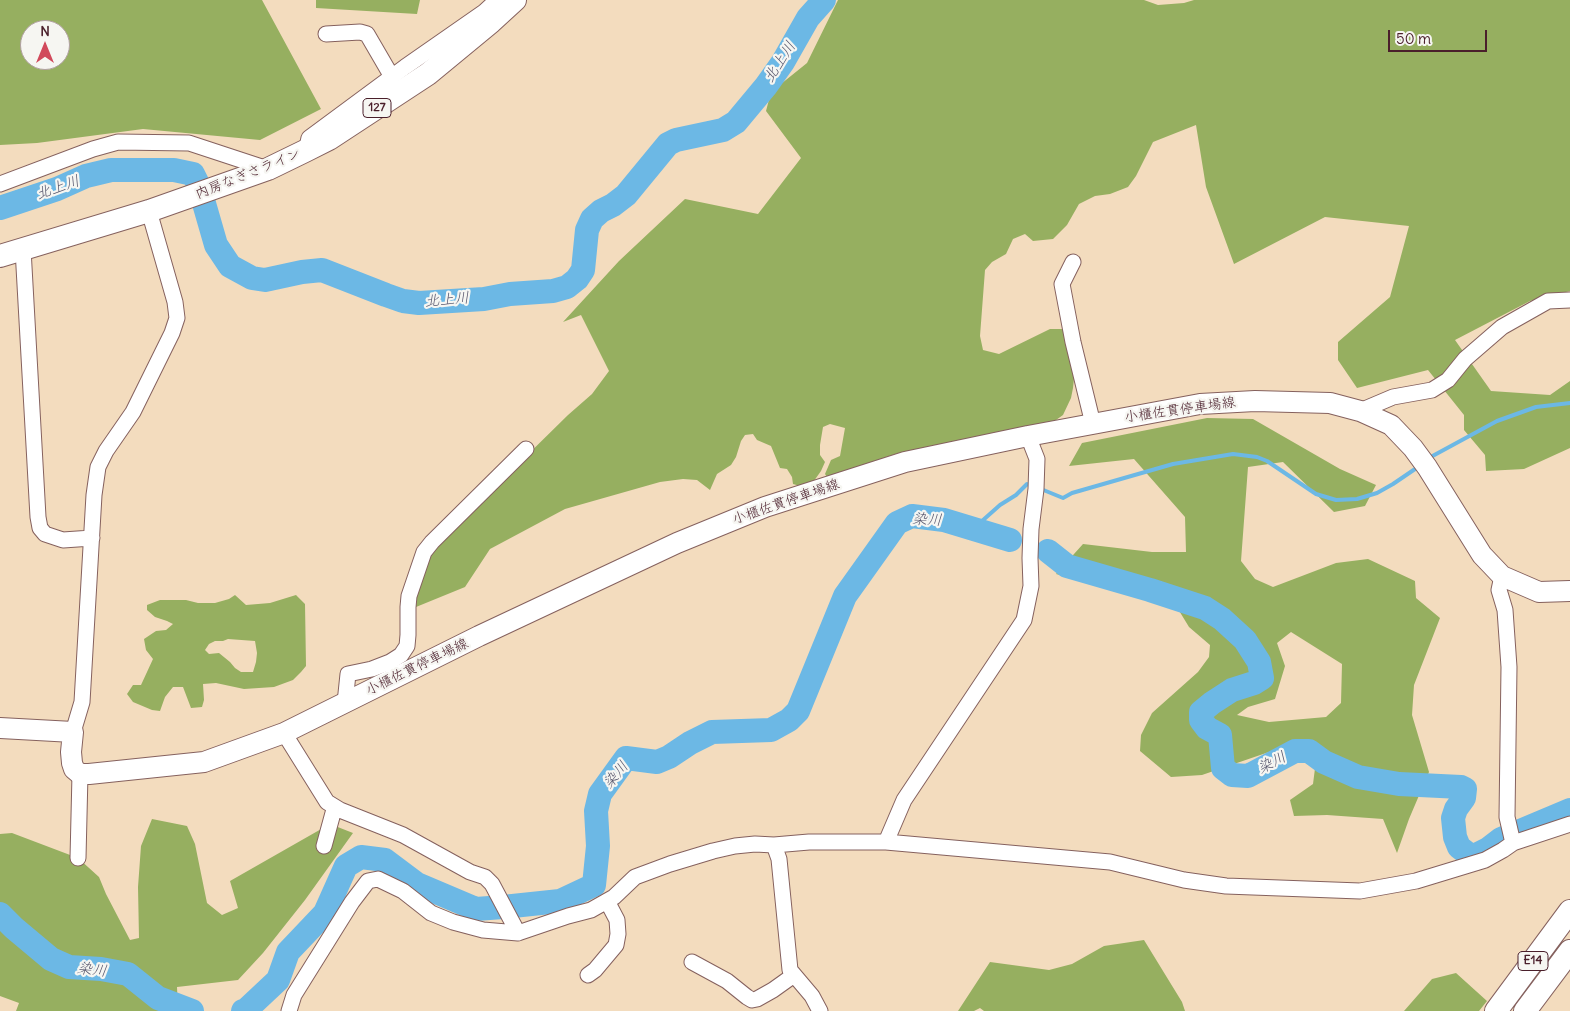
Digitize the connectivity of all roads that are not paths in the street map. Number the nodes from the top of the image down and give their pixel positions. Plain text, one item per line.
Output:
1 (497, 0) edge
2 (515, 0) edge
3 (326, 34) dead end
4 (392, 76) junction
5 (305, 151) junction
6 (268, 169) junction
7 (0, 184) edge
8 (149, 211) junction
9 (23, 249) junction
10 (0, 256) edge
11 (1073, 262) dead end
12 (1570, 300) edge
13 (1360, 411) junction
14 (1093, 424) junction
15 (1028, 436) junction
16 (526, 449) dead end
17 (92, 538) junction
18 (1502, 576) junction
19 (1570, 591) edge
20 (345, 703) junction
21 (0, 728) edge
22 (73, 732) junction
23 (284, 733) junction
24 (80, 774) junction
25 (336, 808) junction
26 (1570, 824) edge
27 (1511, 835) junction
28 (886, 842) junction
29 (774, 845) junction
30 (324, 846) dead end
31 (78, 858) dead end
32 (607, 901) junction
33 (1570, 911) edge
34 (516, 929) junction
35 (1570, 951) edge
36 (692, 962) dead end
37 (588, 975) dead end
38 (794, 975) junction
39 (289, 1011) edge
40 (820, 1011) edge
41 (1496, 1011) edge
42 (1525, 1011) edge

1 - 4 street
2 - 5 highway, 内房なぎさライン / 127
3 - 4 street
4 - 5 street
5 - 6 highway, 内房なぎさライン / 127
6 - 7 street
6 - 8 highway, 内房なぎさライン / 127
8 - 9 highway, 内房なぎさライン / 127
8 - 17 street
9 - 10 highway, 内房なぎさライン / 127
9 - 17 street
11 - 14 street
12 - 13 street
13 - 14 main road, 小櫃佐貫停車場線
13 - 18 main road, 小櫃佐貫停車場線
14 - 15 main road, 小櫃佐貫停車場線
15 - 20 main road, 小櫃佐貫停車場線
15 - 28 street
16 - 20 street
17 - 22 street
18 - 19 main road, 小櫃佐貫停車場線
18 - 27 street
20 - 23 main road, 小櫃佐貫停車場線
21 - 22 main road
22 - 24 main road
23 - 24 main road, 小櫃佐貫停車場線
23 - 25 street
24 - 31 street
25 - 30 street
25 - 34 street
26 - 27 street
27 - 28 street
28 - 29 street
29 - 32 street
29 - 38 street
32 - 34 street
32 - 37 street
33 - 41 highway, E14
34 - 39 street
35 - 42 highway, E14
36 - 38 street
38 - 40 street

